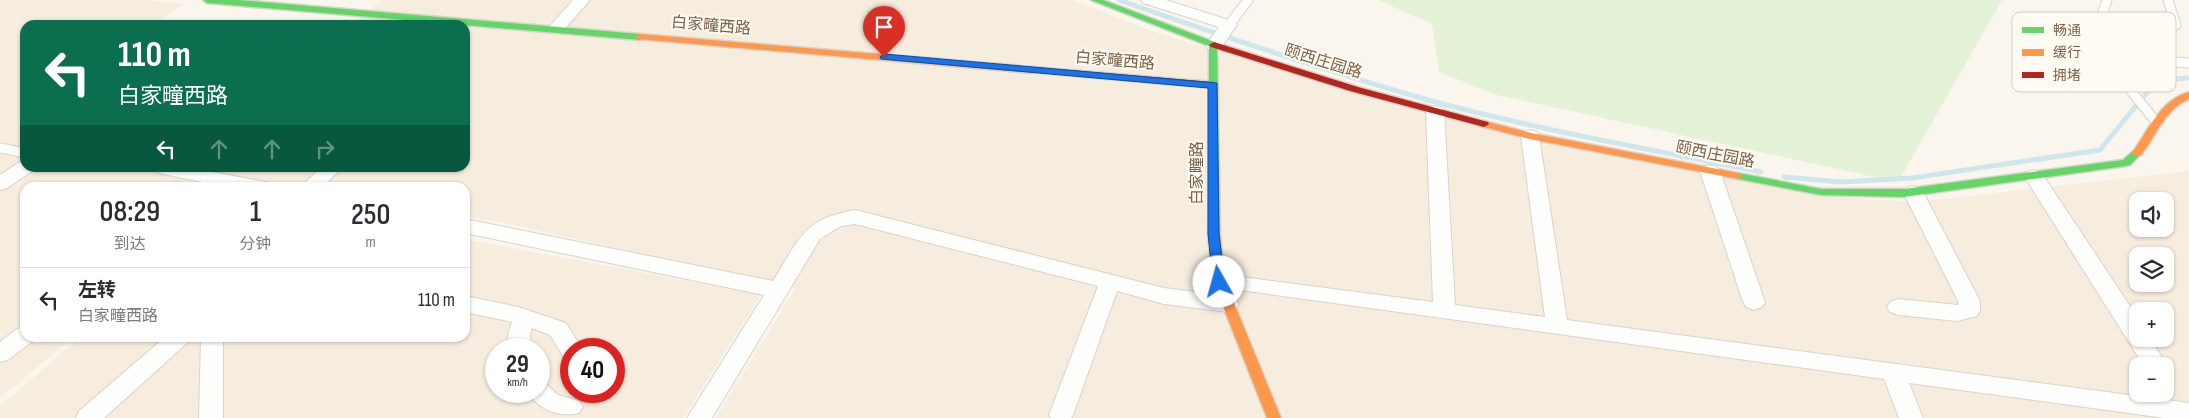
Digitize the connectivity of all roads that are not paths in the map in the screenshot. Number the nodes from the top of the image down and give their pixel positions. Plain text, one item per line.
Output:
1 (206, 0) edge
2 (582, 0) edge
3 (1094, 0) edge
4 (1149, 0) edge
5 (1248, 0) edge
6 (2107, 0) edge
7 (2168, 0) edge
8 (2103, 12) edge
9 (2172, 12) edge
10 (447, 20) edge
11 (470, 22) edge
12 (556, 29) junction
13 (1221, 35) junction
14 (2176, 62) edge
15 (2189, 63) edge
16 (1213, 86) junction
17 (2131, 92) edge
18 (2189, 95) edge
19 (1435, 112) junction
20 (2157, 123) junction
21 (1530, 136) junction
22 (0, 148) edge
23 (20, 152) edge
24 (20, 170) edge
25 (1710, 171) junction
26 (177, 172) edge
27 (327, 172) edge
28 (2034, 176) junction
29 (212, 182) edge
30 (315, 182) edge
31 (0, 184) edge
32 (1913, 192) junction
33 (470, 227) edge
34 (1110, 282) junction
35 (1219, 282) junction
36 (778, 290) junction
37 (1754, 302) dead end
38 (1228, 304) junction
39 (470, 305) edge
40 (1898, 306) dead end
41 (1444, 312) junction
42 (525, 317) junction
43 (2129, 324) edge
44 (1556, 327) junction
45 (20, 338) edge
46 (519, 338) edge
47 (564, 338) edge
48 (174, 342) edge
49 (212, 342) edge
50 (0, 354) edge
51 (1893, 372) junction
52 (550, 402) edge
53 (571, 406) edge
54 (2189, 412) edge
55 (1061, 415) dead end
56 (88, 418) edge
57 (211, 418) edge
58 (699, 418) edge
59 (1274, 418) edge
60 (1911, 418) edge

1 - 10 street, 白家疃西路
2 - 12 street
3 - 13 street
4 - 13 street
5 - 13 lane
6 - 8 lane
7 - 9 lane
11 - 12 street, 白家疃西路
12 - 16 street, 白家疃西路
13 - 16 street, 白家疃路
13 - 19 street, 颐西庄园路
14 - 15 lane
16 - 35 street, 白家疃路
17 - 20 lane
18 - 20 street, 颐西庄园路
19 - 21 street, 颐西庄园路
19 - 41 street
20 - 28 street, 颐西庄园路
21 - 25 street, 颐西庄园路
21 - 44 street
22 - 23 lane
24 - 31 street
25 - 32 street, 颐西庄园路
25 - 37 street
26 - 29 street
27 - 30 street
28 - 32 street, 颐西庄园路
28 - 43 street
32 - 40 street
33 - 36 street
34 - 36 street
34 - 38 street
34 - 55 street
35 - 38 street, 白家疃路
35 - 41 street
36 - 58 street
38 - 59 street, 白家疃路
39 - 42 street
41 - 44 street
42 - 46 street
42 - 47 street
44 - 51 street
45 - 50 street
48 - 56 street
49 - 57 street
51 - 54 street
51 - 60 street
52 - 53 street

